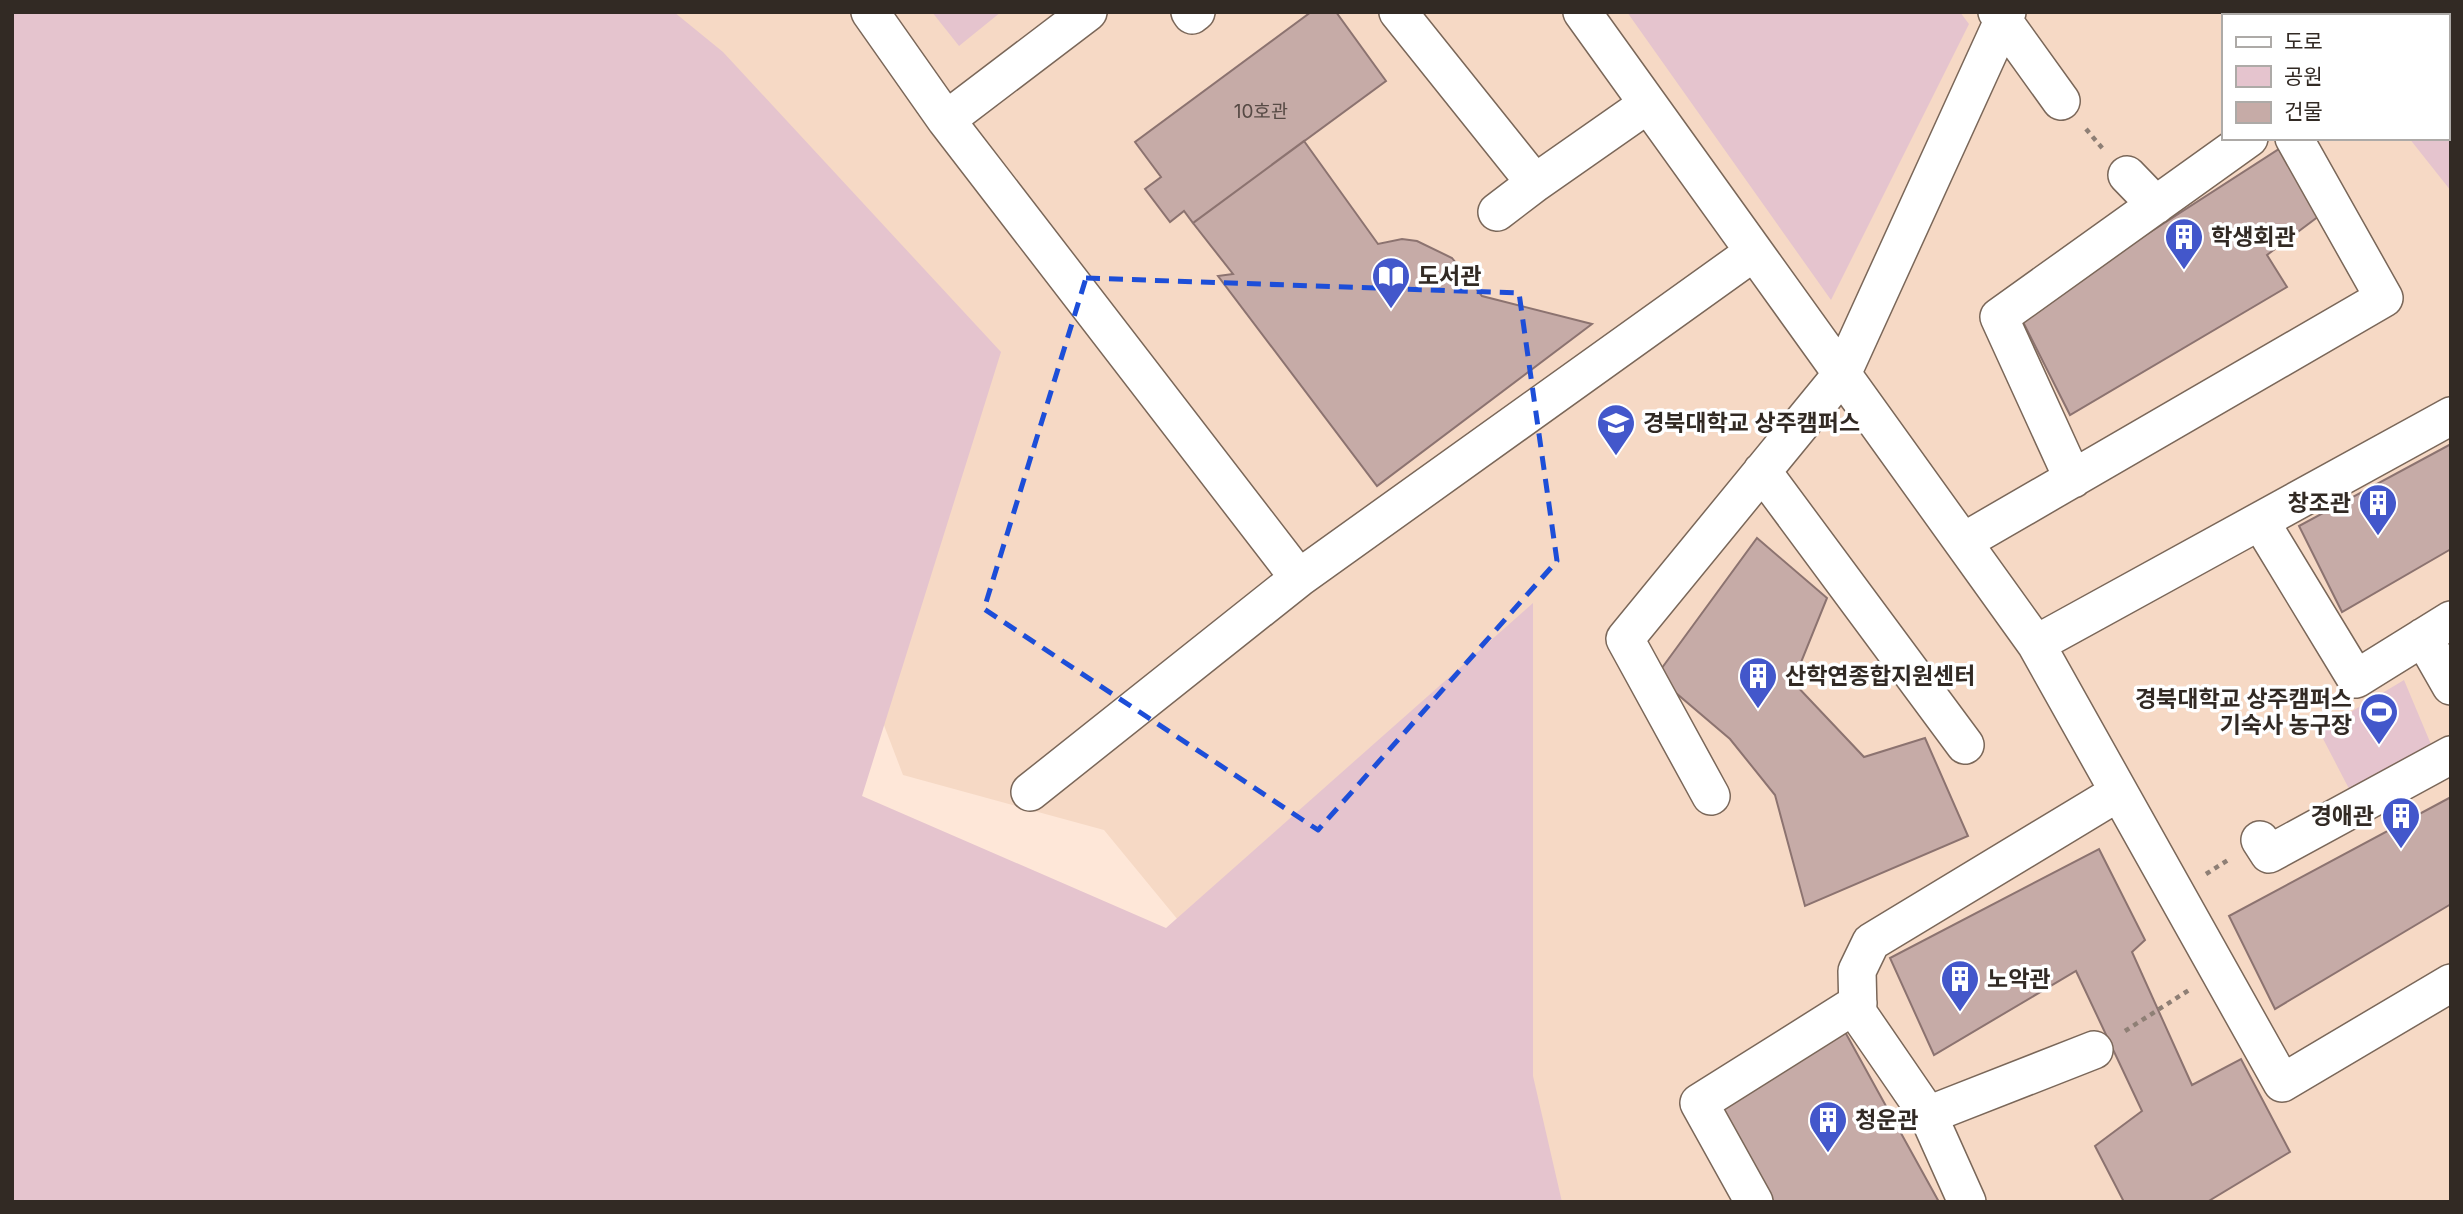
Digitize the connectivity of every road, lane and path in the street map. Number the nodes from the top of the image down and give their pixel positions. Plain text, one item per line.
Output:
1 (870, 12) edge
2 (1088, 12) edge
3 (1190, 12) edge
4 (1196, 12) edge
5 (1398, 12) edge
6 (1582, 12) edge
7 (2002, 15) edge
8 (2061, 101) joint
9 (1648, 104) junction
10 (946, 120) junction
11 (2246, 140) edge
12 (2295, 140) edge
13 (2127, 175) joint
14 (1535, 183) junction
15 (2156, 205) junction
16 (1497, 212) dead end
17 (1754, 252) junction
18 (1842, 374) junction
19 (2451, 416) edge
20 (1762, 471) junction
21 (2073, 479) junction
22 (2260, 521) junction
23 (1963, 542) junction
24 (1299, 578) junction
25 (2437, 629) edge
26 (2036, 644) junction
27 (2451, 686) edge
28 (1965, 746) dead end
29 (2451, 755) edge
30 (1030, 792) dead end
31 (2119, 792) junction
32 (1711, 796) dead end
33 (2260, 840) joint
34 (2175, 893) junction
35 (2219, 971) junction
36 (2451, 983) edge
37 (1858, 1003) junction
38 (2094, 1050) joint
39 (1928, 1115) junction
40 (1754, 1202) edge
41 (1967, 1202) edge

1 - 10 street
2 - 10 street
3 - 4 street
5 - 14 street
6 - 9 street
7 - 8 street
7 - 18 street
8 - 13 path
9 - 14 street
9 - 17 street
10 - 24 street
11 - 15 street
12 - 21 street
13 - 15 street
14 - 16 street
15 - 21 street
17 - 18 street
17 - 24 street
18 - 20 street
18 - 23 street
19 - 22 street
20 - 28 street
20 - 32 street
21 - 23 street
22 - 25 street
22 - 26 street
23 - 26 street
24 - 30 street
25 - 27 street
26 - 31 street
29 - 33 street
31 - 34 street
31 - 37 street
33 - 34 path
34 - 35 street
35 - 36 street
35 - 38 path
37 - 39 street
37 - 40 street
38 - 39 street
39 - 41 street

